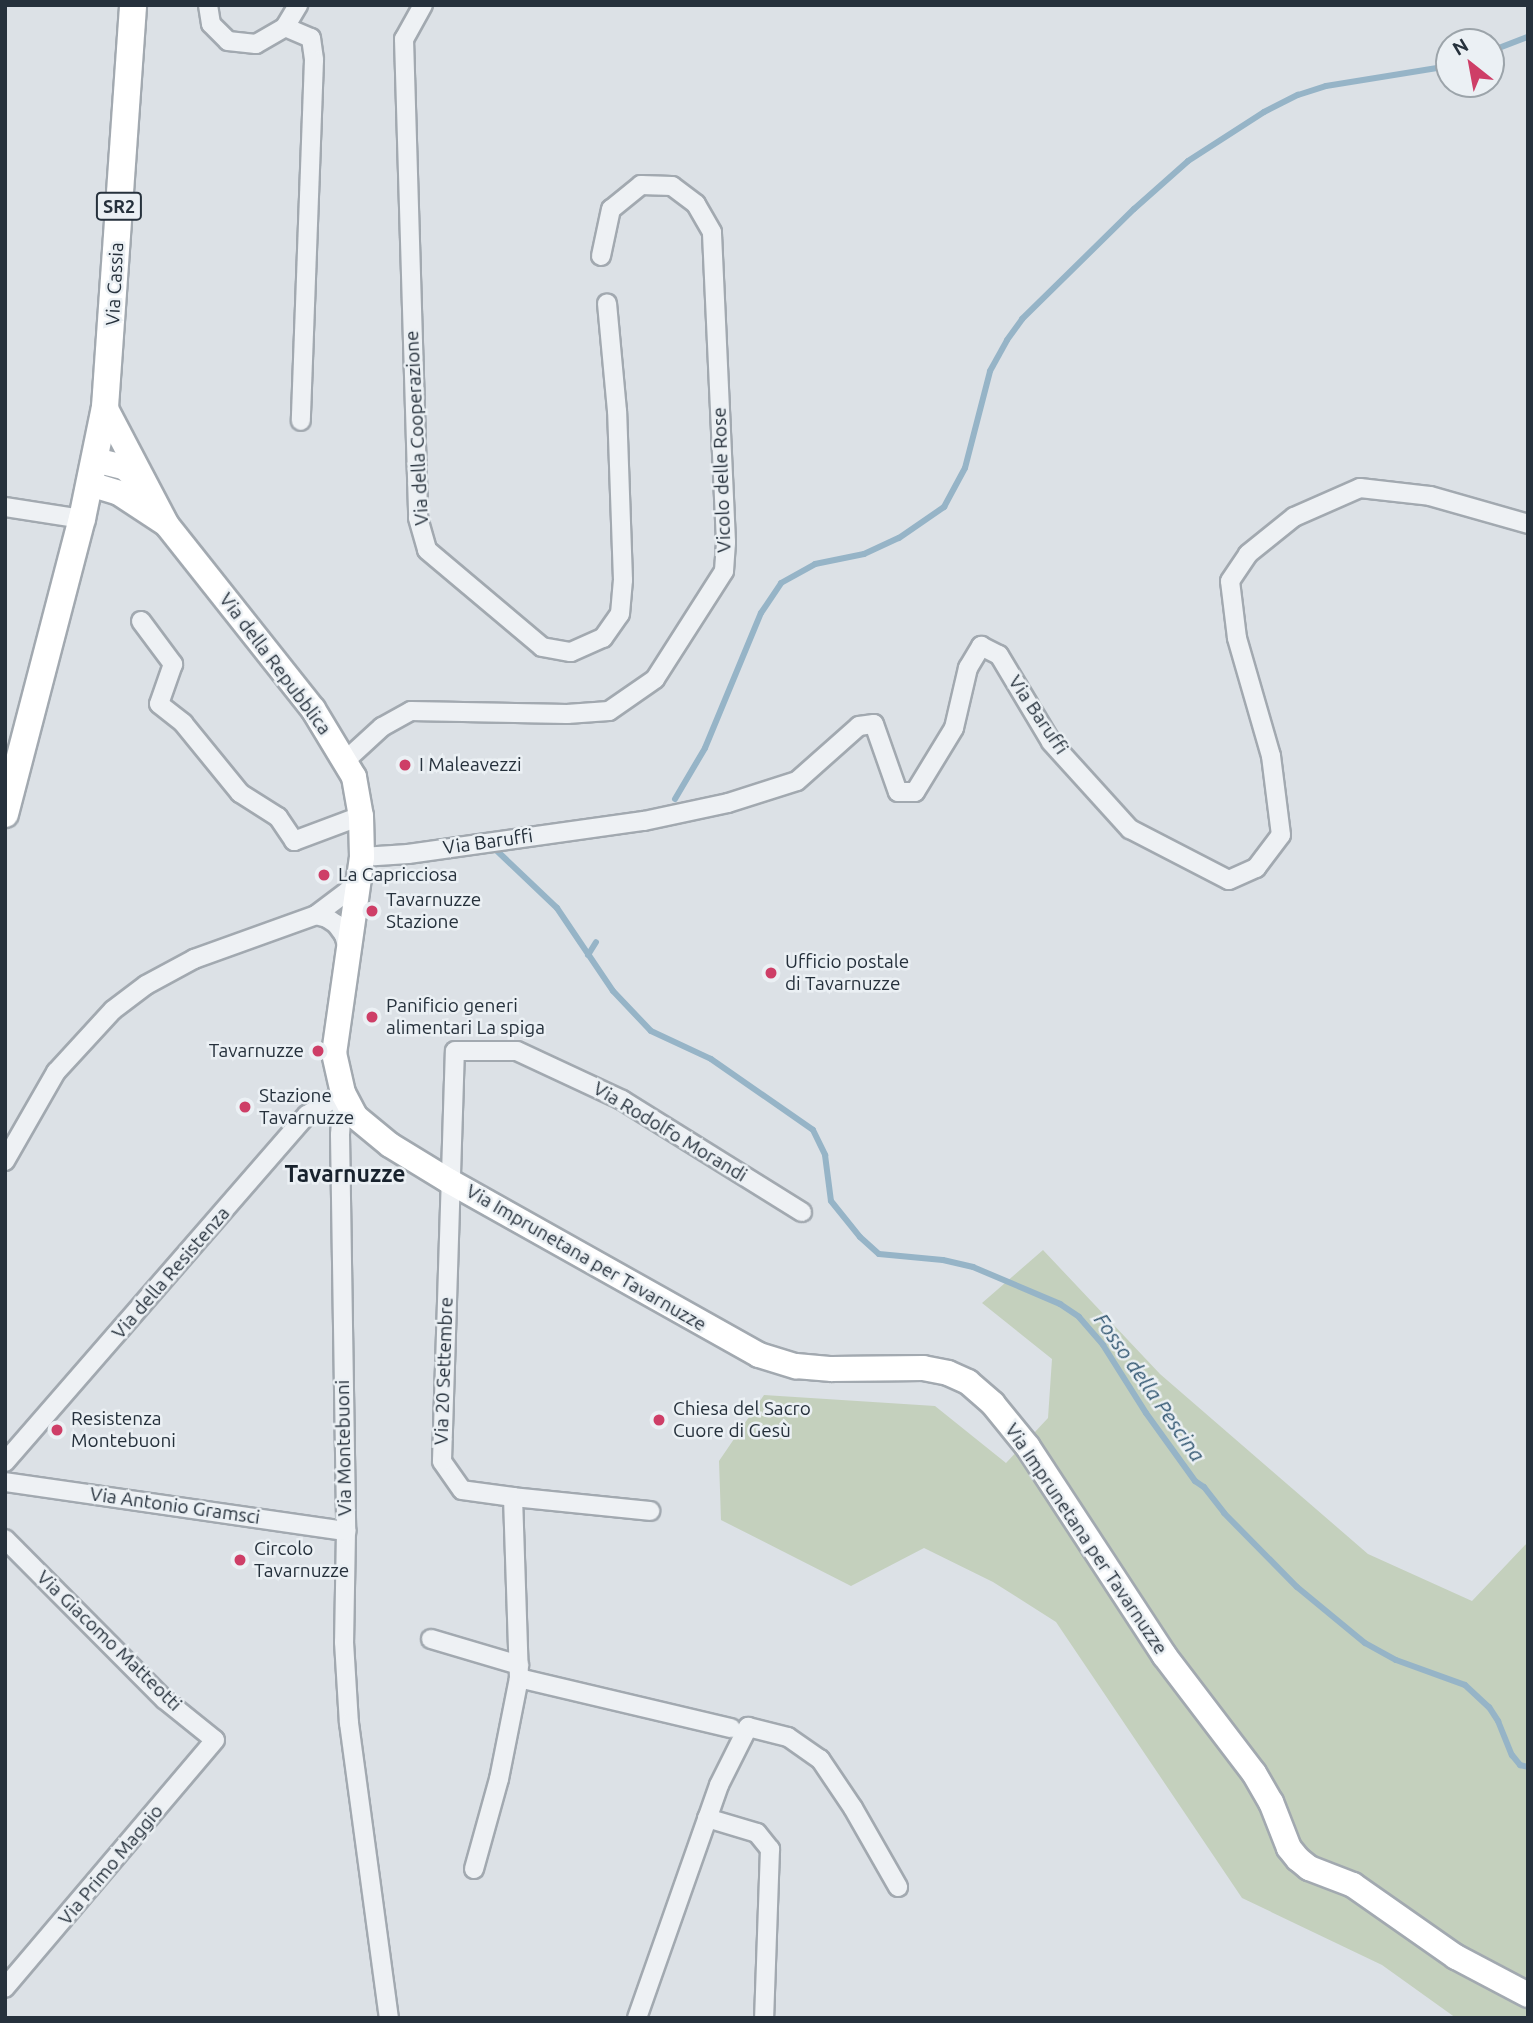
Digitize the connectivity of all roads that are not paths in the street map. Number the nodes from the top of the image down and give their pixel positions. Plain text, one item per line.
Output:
1 (133, 5) edge
2 (208, 5) edge
3 (298, 5) edge
4 (423, 5) edge
5 (285, 27) junction
6 (601, 256) dead end
7 (607, 303) dead end
8 (105, 407) junction
9 (301, 421) dead end
10 (93, 472) junction
11 (151, 494) junction
12 (5, 507) edge
13 (82, 519) junction
14 (167, 524) junction
15 (1528, 524) edge
16 (141, 621) dead end
17 (346, 760) junction
18 (5, 814) edge
19 (361, 816) junction
20 (360, 867) junction
21 (316, 915) junction
22 (349, 953) junction
23 (343, 1093) junction
24 (5, 1161) edge
25 (449, 1181) junction
26 (802, 1212) dead end
27 (5, 1462) edge
28 (5, 1482) edge
29 (513, 1497) junction
30 (650, 1511) dead end
31 (345, 1531) junction
32 (5, 1539) edge
33 (431, 1639) dead end
34 (519, 1672) junction
35 (731, 1727) dead end
36 (215, 1740) joint
37 (707, 1818) junction
38 (474, 1869) dead end
39 (898, 1886) dead end
40 (5, 1967) edge
41 (6, 1987) edge
42 (1528, 1995) edge
43 (389, 2018) edge
44 (637, 2018) edge
45 (764, 2018) edge

1 - 8 main road, Via Cassia / SR2
2 - 5 street
3 - 5 street
4 - 7 street, Via della Cooperazione
5 - 9 street
6 - 17 street, Vicolo delle Rose
8 - 10 main road, Via Cassia / SR2
8 - 11 main road, Via della Repubblica
10 - 11 main road, Via della Repubblica
10 - 13 main road, Via Cassia / SR2
10 - 14 main road, Via della Repubblica
11 - 14 main road, Via della Repubblica
12 - 13 street
13 - 18 main road, Via Cassia / SR2
14 - 17 main road, Via della Repubblica
15 - 20 street, Via Baruffi
16 - 19 street
17 - 19 main road, Via della Repubblica
19 - 20 main road, Via della Repubblica
20 - 21 street
20 - 22 main road, Via Montebuoni
21 - 22 street
21 - 24 street
22 - 23 main road, Via Montebuoni
23 - 25 main road, Via Imprunetana per Tavarnuzze
23 - 27 street, Via della Resistenza
23 - 31 street, Via Montebuoni
25 - 26 street, Via Rodolfo Morandi
25 - 29 street, Via 20 Settembre
25 - 42 main road, Via Imprunetana per Tavarnuzze
28 - 31 street, Via Antonio Gramsci
29 - 30 street, Via 20 Settembre
29 - 34 street
31 - 43 street, Via Montebuoni
32 - 36 street, Via Giacomo Matteotti
33 - 34 street
34 - 35 street
34 - 38 street
36 - 41 street, Via Primo Maggio
37 - 39 street
37 - 44 street
37 - 45 street
40 - 41 street

